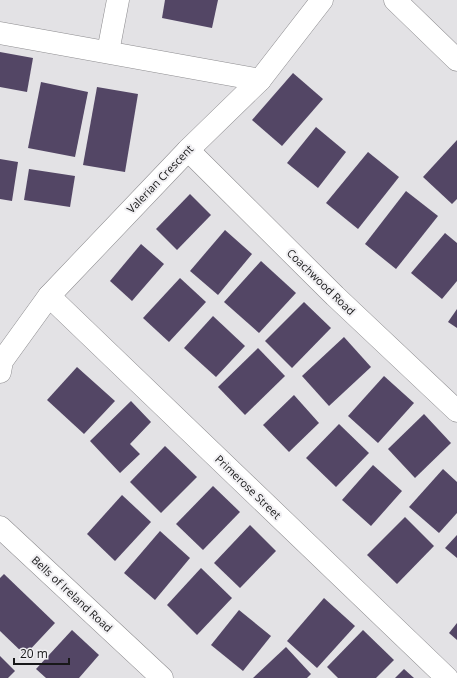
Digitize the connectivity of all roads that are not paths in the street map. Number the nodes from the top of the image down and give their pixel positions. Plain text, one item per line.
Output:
1 (118, 0) edge
2 (322, 0) edge
3 (395, 0) edge
4 (0, 33) edge
5 (108, 52) junction
6 (457, 60) edge
7 (260, 80) junction
8 (188, 150) junction
9 (49, 296) junction
10 (1, 365) edge
11 (457, 411) edge
12 (0, 527) edge
13 (162, 678) edge
14 (447, 678) edge

1 - 5 street
2 - 7 street, Valerian Crescent
3 - 6 street
4 - 5 street
5 - 7 street
7 - 8 street, Valerian Crescent
8 - 9 street, Valerian Crescent
8 - 11 street, Coachwood Road
9 - 10 street, Valerian Crescent
9 - 14 street, Primerose Street
12 - 13 street, Bells of Ireland Road

